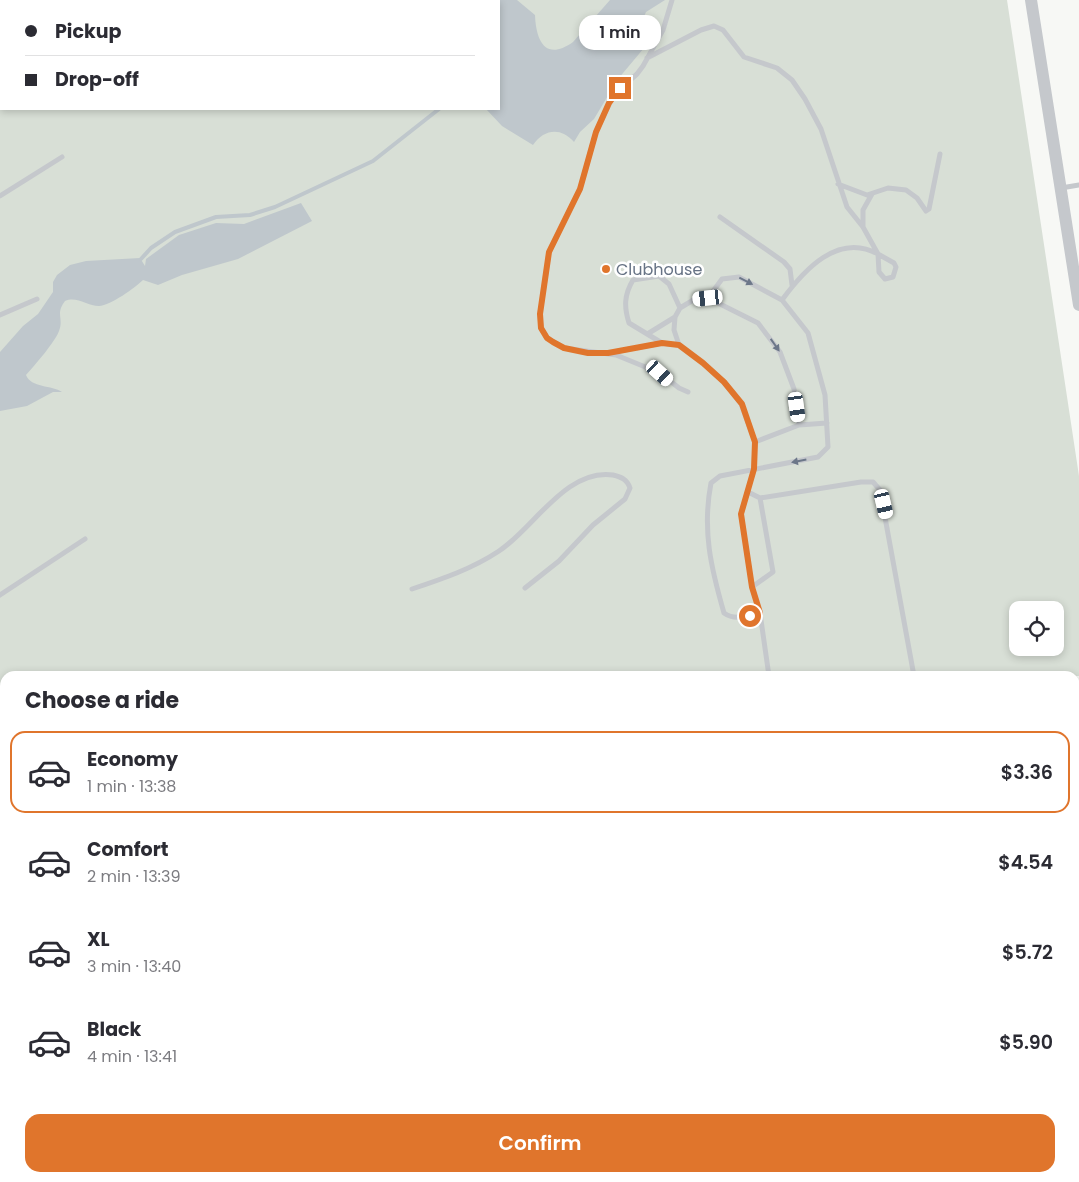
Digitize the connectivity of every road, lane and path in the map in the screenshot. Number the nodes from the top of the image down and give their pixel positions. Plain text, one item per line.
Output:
1 (672, 0) edge
2 (1031, 0) edge
3 (647, 58) junction
4 (940, 154) dead end
5 (62, 156) dead end
6 (838, 184) junction
7 (1079, 185) edge
8 (1061, 188) junction
9 (872, 194) junction
10 (0, 196) edge
11 (720, 217) dead end
12 (863, 227) junction
13 (878, 254) junction
14 (792, 286) junction
15 (708, 298) junction
16 (37, 299) dead end
17 (782, 300) junction
18 (1079, 304) edge
19 (680, 308) junction
20 (0, 315) edge
21 (675, 317) junction
22 (649, 333) junction
23 (662, 343) junction
24 (679, 345) junction
25 (608, 353) junction
26 (688, 392) dead end
27 (827, 423) junction
28 (799, 425) junction
29 (755, 442) junction
30 (754, 469) junction
31 (748, 492) junction
32 (760, 498) junction
33 (85, 539) dead end
34 (752, 587) junction
35 (525, 588) dead end
36 (412, 590) dead end
37 (0, 595) edge
38 (760, 613) junction
39 (768, 671) edge
40 (913, 671) edge

1 - 3 lane
2 - 8 street
3 - 6 lane
3 - 25 lane
4 - 9 lane
5 - 10 lane
6 - 9 lane
6 - 12 lane
7 - 8 lane
8 - 18 street
9 - 12 lane
11 - 14 lane
12 - 13 lane
13 - 13 lane
13 - 14 lane
14 - 17 lane
15 -> 17 lane
15 - 19 lane
15 -> 28 lane
16 - 20 lane
17 - 27 lane
19 - 21 lane
19 - 22 lane
21 - 22 lane
21 - 24 lane
22 - 23 lane
23 - 24 lane
23 - 25 lane
24 - 29 lane
25 - 26 lane
27 - 28 lane
27 -> 30 lane
28 - 29 lane
29 - 30 lane
30 - 31 lane
30 - 38 lane
31 - 32 lane
31 - 34 lane
32 - 34 lane
32 - 40 lane
33 - 37 lane
34 - 38 lane
35 - 36 lane
38 - 39 lane

